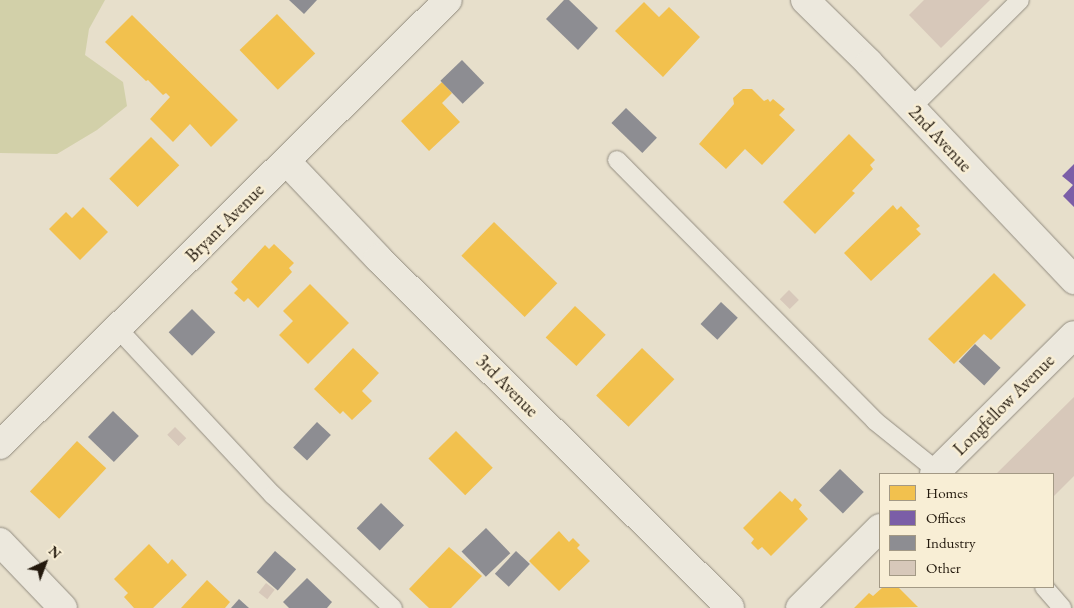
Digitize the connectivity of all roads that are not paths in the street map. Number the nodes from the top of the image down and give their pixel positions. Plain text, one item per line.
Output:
1 (448, 0) edge
2 (805, 0) edge
3 (1020, 0) edge
4 (911, 108) junction
5 (617, 160) dead end
6 (287, 162) junction
7 (1074, 280) edge
8 (118, 329) junction
9 (1074, 335) edge
10 (0, 445) edge
11 (938, 473) edge
12 (879, 529) edge
13 (0, 542) edge
14 (1045, 588) edge
15 (63, 608) edge
16 (393, 608) edge
17 (730, 608) edge
18 (800, 608) edge
19 (1062, 608) edge

1 - 6 street, Bryant Avenue
2 - 4 street, 2nd Avenue
3 - 4 lane
4 - 7 street, 2nd Avenue
5 - 11 lane
6 - 8 street, Bryant Avenue
6 - 17 street, 3rd Avenue
8 - 10 street, Bryant Avenue
8 - 16 lane
9 - 11 street, Longfellow Avenue
12 - 18 street
13 - 15 street
14 - 19 lane

